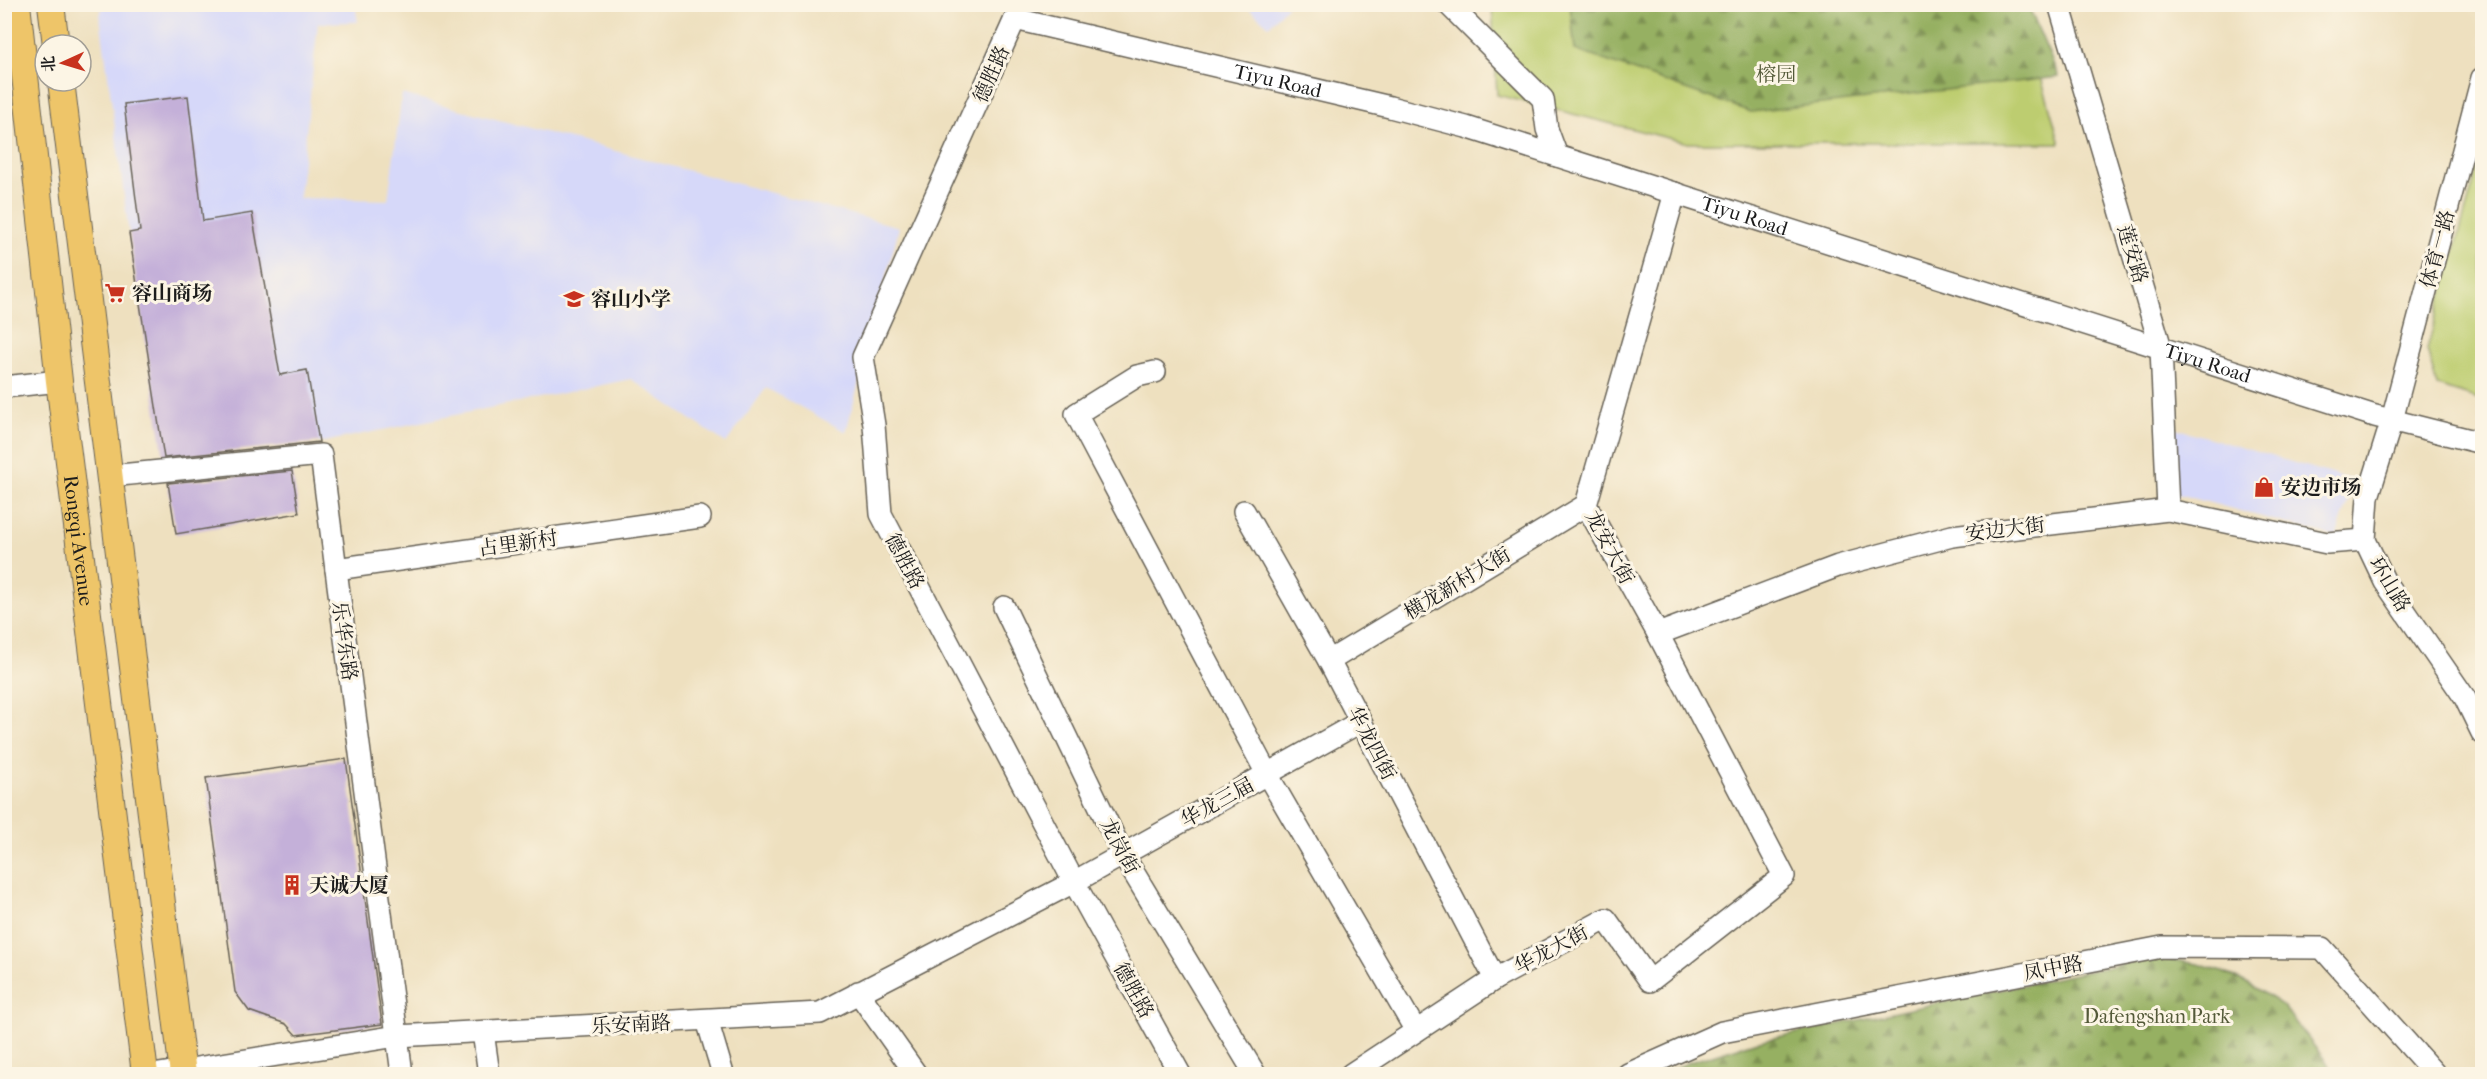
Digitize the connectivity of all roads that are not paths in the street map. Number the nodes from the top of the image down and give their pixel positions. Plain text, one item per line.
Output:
1 (1448, 4) edge
2 (2059, 4) edge
3 (14, 10) edge
4 (1013, 12) edge
5 (2482, 78) edge
6 (62, 93) edge
7 (1557, 156) junction
8 (1675, 193) junction
9 (2161, 348) junction
10 (1155, 372) dead end
11 (59, 381) junction
12 (4, 387) edge
13 (2392, 420) junction
14 (2482, 443) edge
15 (110, 476) junction
16 (1586, 505) junction
17 (1244, 510) dead end
18 (2168, 510) junction
19 (700, 517) dead end
20 (2365, 540) junction
21 (336, 569) junction
22 (1004, 607) dead end
23 (1658, 634) junction
24 (1329, 661) junction
25 (1360, 722) junction
26 (2482, 733) edge
27 (1267, 774) junction
28 (1123, 855) junction
29 (1784, 876) joint
30 (1074, 882) junction
31 (1495, 979) junction
32 (858, 992) junction
33 (707, 1020) junction
34 (1416, 1031) junction
35 (483, 1032) junction
36 (397, 1036) junction
37 (175, 1073) edge
38 (145, 1074) edge
39 (402, 1074) edge
40 (489, 1074) edge
41 (723, 1074) edge
42 (916, 1074) edge
43 (1180, 1074) edge
44 (1255, 1074) edge
45 (1351, 1074) edge
46 (1628, 1074) edge
47 (2435, 1074) edge

1 - 7 street
2 - 9 street, 莲安路
3 - 11 main road, Rongqi Avenue
4 - 7 street, Tiyu Road
4 - 30 street, 德胜路
5 - 13 street, 体育一路
6 - 15 main road
7 - 8 street, Tiyu Road
8 - 9 street, Tiyu Road
8 - 16 street, 龙安大街
9 - 13 street, Tiyu Road
9 - 18 street, 莲安路
10 - 27 street
11 - 12 street
11 - 38 main road, Rongqi Avenue
13 - 14 street, Tiyu Road
13 - 20 street, 环山路
15 - 21 street, 乐华东路
15 - 37 main road
16 - 23 street, 龙安大街
16 - 24 street, 横龙新村大街
17 - 24 street, 华龙四街
18 - 20 street, 安边大街
18 - 23 street, 安边大街
19 - 21 street, 占里新村
20 - 26 street, 环山路
21 - 36 street, 乐华东路
22 - 28 street, 龙岗街
23 - 29 street, 龙安大街
24 - 25 street, 华龙四街
25 - 27 street, 华龙三届
25 - 31 street, 华龙四街
27 - 28 street, 华龙三届
27 - 34 street
28 - 30 street, 华龙三届
28 - 44 street, 龙岗街
29 - 31 street, 华龙大街
30 - 32 street, 乐安南路
30 - 43 street, 德胜路
31 - 34 street, 华龙大街
32 - 33 street, 乐安南路
32 - 42 street
33 - 35 street, 乐安南路
33 - 41 street
34 - 45 street, 华龙大街
35 - 36 street, 乐安南路
35 - 40 street
36 - 37 street, 乐安南路
36 - 39 street, 乐华东路
46 - 47 street, 凤中路

